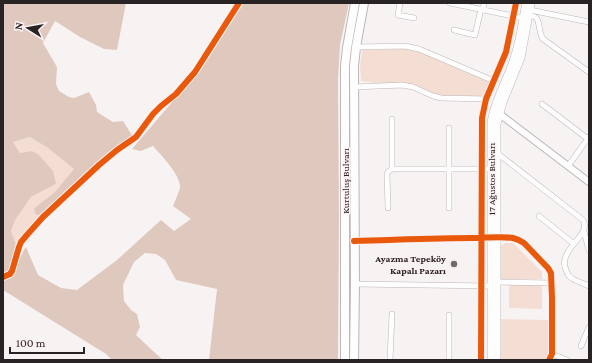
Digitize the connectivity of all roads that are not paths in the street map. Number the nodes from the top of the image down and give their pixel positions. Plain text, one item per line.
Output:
1 (239, 3) edge
2 (355, 3) edge
3 (364, 3) edge
4 (400, 3) edge
5 (450, 3) edge
6 (484, 3) edge
7 (516, 3) edge
8 (526, 3) edge
9 (482, 9) junction
10 (528, 12) edge
11 (514, 16) junction
12 (414, 18) dead end
13 (589, 22) edge
14 (454, 30) dead end
15 (356, 47) junction
16 (589, 72) edge
17 (494, 81) junction
18 (354, 87) junction
19 (486, 99) junction
20 (542, 104) dead end
21 (496, 112) junction
22 (392, 119) dead end
23 (449, 128) dead end
24 (588, 138) edge
25 (497, 153) junction
26 (568, 166) junction
27 (392, 169) junction
28 (449, 169) junction
29 (482, 169) junction
30 (491, 169) junction
31 (589, 182) edge
32 (388, 208) dead end
33 (449, 208) dead end
34 (539, 216) dead end
35 (584, 232) junction
36 (481, 238) junction
37 (494, 238) junction
38 (354, 241) junction
39 (574, 244) junction
40 (589, 250) edge
41 (3, 278) edge
42 (552, 283) junction
43 (354, 284) junction
44 (494, 284) junction
45 (481, 286) junction
46 (589, 286) edge
47 (392, 314) dead end
48 (449, 315) dead end
49 (589, 327) edge
50 (580, 346) dead end
51 (552, 354) junction
52 (345, 360) edge
53 (354, 360) edge
54 (390, 360) edge
55 (449, 360) edge
56 (481, 360) edge
57 (491, 360) edge
58 (497, 360) edge
59 (549, 360) edge
60 (567, 360) edge

1 - 41 street
2 - 52 highway, Kurtuluş Bulvarı
3 - 15 highway, Kurtuluş Bulvarı
4 - 12 street
5 - 9 street
6 - 9 street
7 - 11 street
8 - 10 main road, 17 Ağustos Bulvarı
9 - 11 street
9 - 14 street
10 - 11 street
10 - 13 street
10 - 16 street
10 - 21 main road, 17 Ağustos Bulvarı
11 - 17 street
15 - 17 street
15 - 18 highway, Kurtuluş Bulvarı
17 - 19 street
18 - 19 street
18 - 38 highway, Kurtuluş Bulvarı
19 - 29 street
20 - 24 street
21 - 25 main road, 17 Ağustos Bulvarı
21 - 26 street
21 - 30 main road, 17 Ağustos Bulvarı
22 - 27 street
23 - 28 street
24 - 26 street
25 - 35 street
25 - 37 main road, 17 Ağustos Bulvarı
26 - 31 street
27 - 28 street
27 - 32 street
28 - 29 street
28 - 33 street
29 - 30 street
29 - 36 street
30 - 37 main road, 17 Ağustos Bulvarı
34 - 39 street
35 - 39 street
35 - 40 street
36 - 37 street
36 - 38 street
36 - 45 street
37 - 42 street
37 - 44 main road, 17 Ağustos Bulvarı
38 - 43 highway, Kurtuluş Bulvarı
39 - 46 street
42 - 44 street
42 - 51 street
43 - 45 street
43 - 53 highway, Kurtuluş Bulvarı
44 - 45 street
44 - 57 main road, 17 Ağustos Bulvarı
44 - 58 main road, 17 Ağustos Bulvarı
45 - 56 street
47 - 54 street
48 - 55 street
49 - 50 street
51 - 59 street
51 - 60 street

